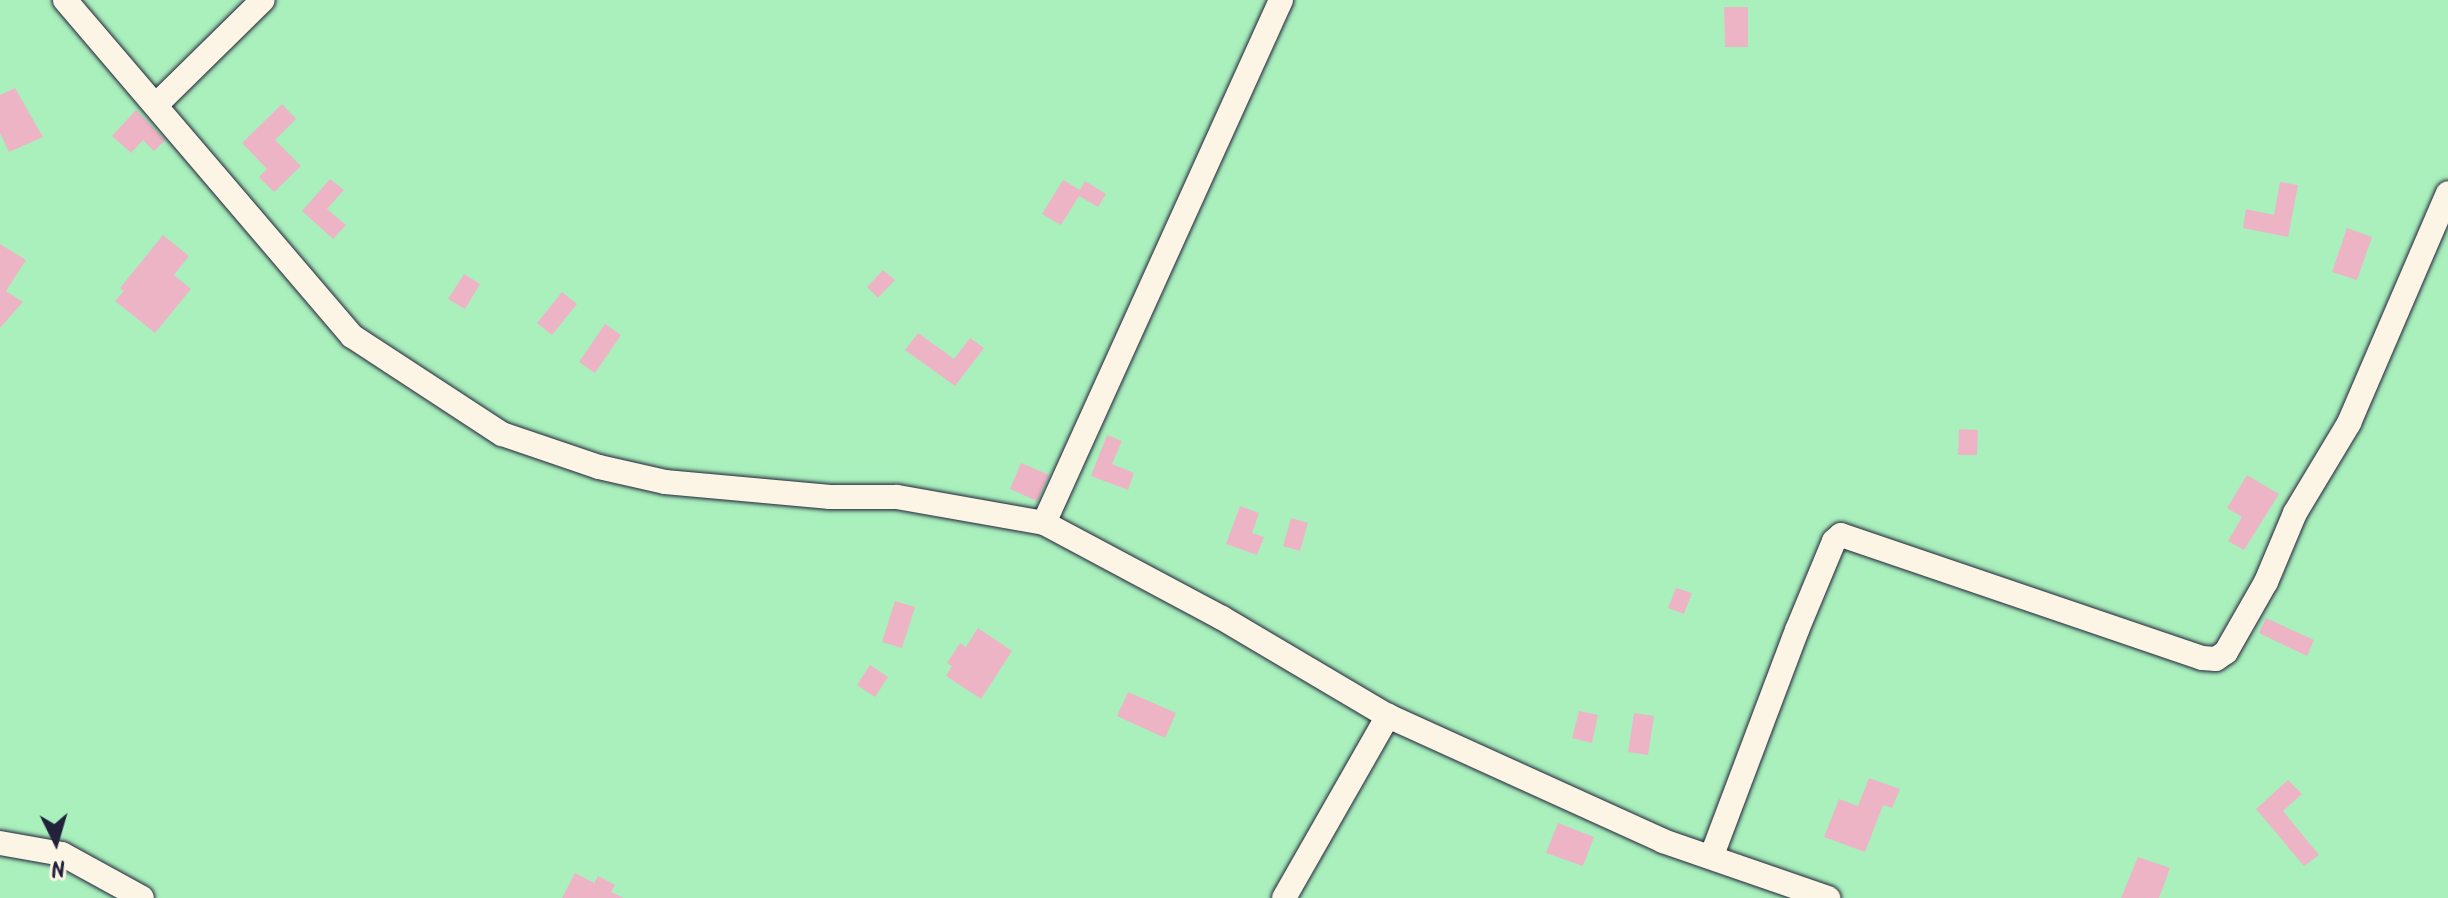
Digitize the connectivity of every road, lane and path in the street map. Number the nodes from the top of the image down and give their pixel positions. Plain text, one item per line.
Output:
1 (65, 0) edge
2 (263, 0) edge
3 (1281, 0) edge
4 (157, 104) junction
5 (2448, 193) edge
6 (1044, 523) junction
7 (1388, 716) junction
8 (0, 843) edge
9 (1712, 855) junction
10 (142, 898) edge
11 (1284, 898) edge
12 (1828, 898) edge

1 - 4 street
2 - 4 street
3 - 6 street
4 - 6 street
5 - 9 street
6 - 7 street
7 - 9 street
7 - 11 street
8 - 10 street
9 - 12 street

